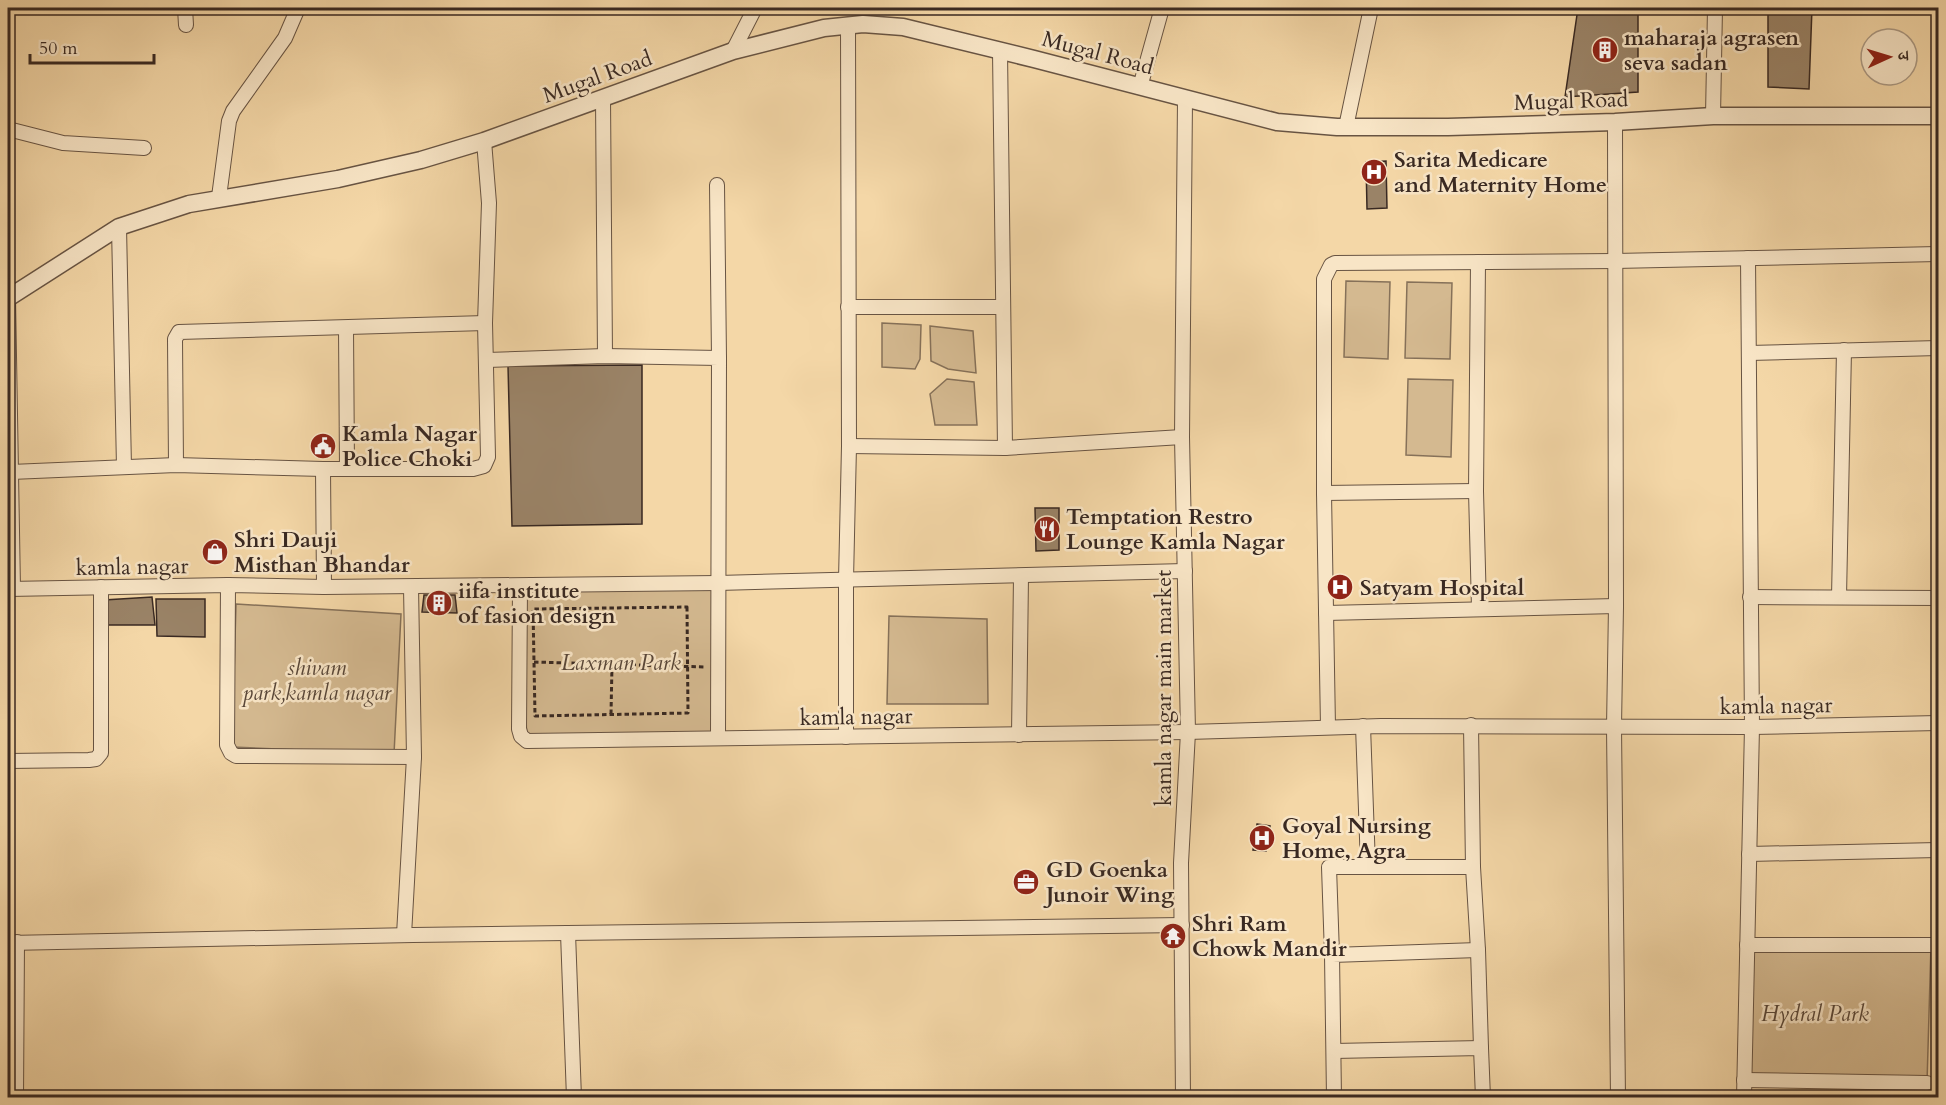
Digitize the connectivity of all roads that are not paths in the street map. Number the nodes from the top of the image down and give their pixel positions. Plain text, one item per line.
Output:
1 (185, 8) edge
2 (298, 8) edge
3 (755, 8) edge
4 (1162, 8) edge
5 (1371, 8) edge
6 (1714, 8) edge
7 (186, 25) dead end
8 (848, 26) junction
9 (733, 51) junction
10 (1000, 51) junction
11 (1140, 87) junction
12 (603, 98) junction
13 (1185, 99) junction
14 (1713, 116) junction
15 (1938, 116) edge
16 (1615, 122) junction
17 (1346, 127) junction
18 (8, 129) edge
19 (484, 141) junction
20 (144, 148) dead end
21 (717, 185) dead end
22 (219, 197) junction
23 (119, 227) junction
24 (1938, 254) edge
25 (1748, 258) junction
26 (1615, 261) junction
27 (1479, 262) junction
28 (8, 298) edge
29 (848, 307) junction
30 (1003, 307) junction
31 (485, 323) junction
32 (346, 328) junction
33 (1938, 348) edge
34 (1844, 350) junction
35 (1749, 353) junction
36 (605, 356) junction
37 (720, 358) junction
38 (486, 360) junction
39 (1182, 437) junction
40 (849, 446) junction
41 (1005, 448) junction
42 (176, 465) junction
43 (124, 467) junction
44 (323, 469) junction
45 (347, 469) junction
46 (11, 472) junction
47 (1476, 491) junction
48 (1324, 493) junction
49 (1185, 571) junction
50 (1021, 576) junction
51 (846, 580) junction
52 (718, 583) junction
53 (228, 585) junction
54 (520, 586) junction
55 (101, 587) junction
56 (324, 587) junction
57 (411, 587) junction
58 (10, 589) edge
59 (1750, 597) junction
60 (1839, 597) junction
61 (1938, 598) edge
62 (1616, 606) junction
63 (1479, 608) junction
64 (1326, 613) junction
65 (1938, 723) edge
66 (1471, 725) junction
67 (1363, 726) junction
68 (1328, 727) junction
69 (1614, 727) junction
70 (1752, 727) junction
71 (1188, 732) junction
72 (1019, 735) junction
73 (846, 737) junction
74 (718, 738) junction
75 (414, 757) junction
76 (8, 760) edge
77 (1938, 850) edge
78 (1749, 854) junction
79 (1368, 866) junction
80 (1473, 867) junction
81 (1182, 926) junction
82 (568, 933) junction
83 (404, 935) junction
84 (12, 943) edge
85 (1748, 945) junction
86 (1931, 945) dead end
87 (1479, 950) junction
88 (1332, 955) junction
89 (1481, 1048) junction
90 (1334, 1051) junction
91 (1744, 1080) junction
92 (1926, 1083) dead end
93 (16, 1098) edge
94 (574, 1098) edge
95 (1183, 1098) edge
96 (1334, 1098) edge
97 (1483, 1098) edge
98 (1618, 1098) edge
99 (1744, 1098) edge

1 - 7 street
2 - 22 street
3 - 9 street
4 - 11 street
5 - 17 street
6 - 14 street
8 - 9 street, Mugal Road
8 - 10 street, Mugal Road
8 - 29 street
9 - 12 street, Mugal Road
10 - 11 street, Mugal Road
10 - 30 street
11 - 13 street, Mugal Road
12 - 19 street, Mugal Road
12 - 36 street
13 - 17 street, Mugal Road
13 - 39 street, kamla nagar main market
14 - 15 street, Mugal Road
14 - 16 street, Mugal Road
16 - 17 street, Mugal Road
16 - 26 street
18 - 20 street
19 - 22 street, Mugal Road
19 - 31 street
21 - 37 street
22 - 23 street, Mugal Road
23 - 28 street, Mugal Road
23 - 43 street
24 - 25 street
25 - 26 street
25 - 35 street
26 - 27 street
26 - 62 street
27 - 47 street
27 - 48 street
28 - 46 street
29 - 30 street
29 - 40 street
30 - 41 street
31 - 32 street
31 - 38 street
32 - 42 street
32 - 45 street
33 - 34 street
34 - 35 street
34 - 60 street
35 - 59 street
36 - 37 street
36 - 38 street
37 - 52 street
38 - 45 street
39 - 41 street
39 - 49 street, kamla nagar main market
40 - 41 street
40 - 51 street
42 - 43 street
42 - 44 street
43 - 46 street
44 - 45 street
44 - 56 street
46 - 58 street
47 - 48 street
47 - 63 street
48 - 64 street
49 - 50 street, kamla nagar
49 - 71 street, kamla nagar main market
50 - 51 street, kamla nagar
50 - 72 street
51 - 52 street, kamla nagar
51 - 73 street
52 - 54 street, kamla nagar
52 - 74 street
53 - 55 street, kamla nagar
53 - 56 street, kamla nagar
53 - 75 street
54 - 57 street, kamla nagar
54 - 74 street, kamla nagar
55 - 58 street, kamla nagar
55 - 76 street
56 - 57 street, kamla nagar
57 - 75 street
59 - 60 street
59 - 70 street
60 - 61 street
62 - 63 street
62 - 69 street
63 - 64 street
64 - 68 street
65 - 70 street, kamla nagar
66 - 67 street, kamla nagar
66 - 69 street, kamla nagar
66 - 80 street
67 - 68 street, kamla nagar
67 - 79 street
68 - 71 street, kamla nagar
69 - 70 street, kamla nagar
69 - 98 street
70 - 78 street
71 - 72 street, kamla nagar
71 - 81 street, kamla nagar main market
72 - 73 street, kamla nagar
73 - 74 street, kamla nagar
75 - 83 street
77 - 78 street
78 - 85 street
79 - 80 street
79 - 88 street
80 - 87 street
81 - 82 street
81 - 95 street, kamla nagar main market
82 - 83 street
82 - 94 street
83 - 84 street
84 - 93 street
85 - 86 street
85 - 91 street
87 - 88 street
87 - 89 street
88 - 90 street
89 - 90 street
89 - 97 street
90 - 96 street
91 - 92 street
91 - 99 street

